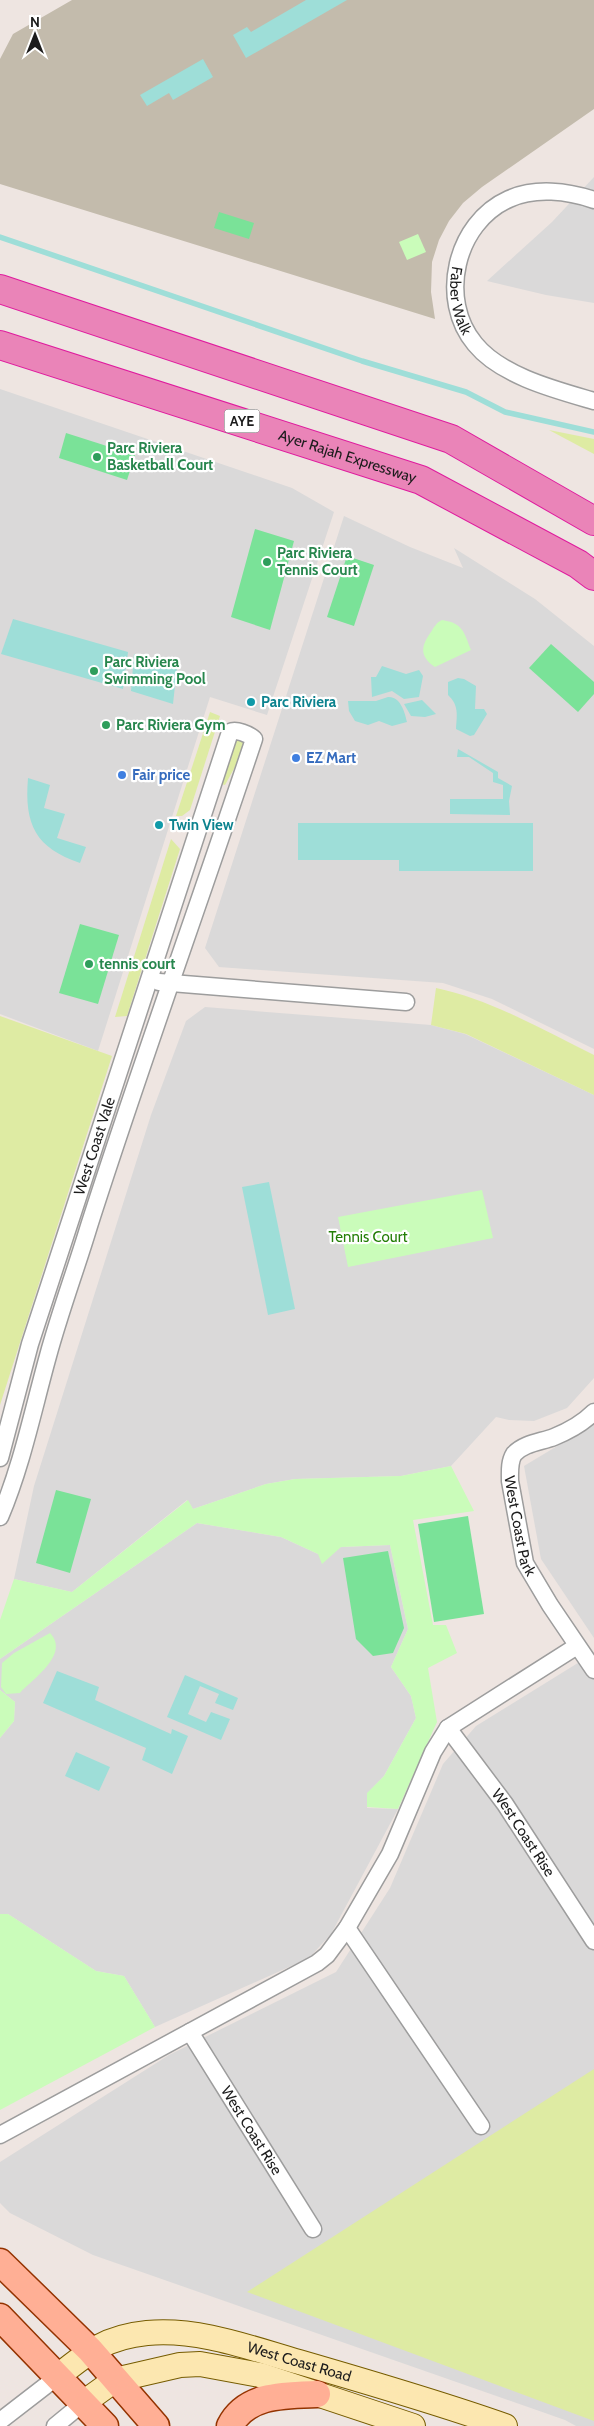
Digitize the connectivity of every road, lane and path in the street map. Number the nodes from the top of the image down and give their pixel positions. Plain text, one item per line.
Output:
1 (594, 200) edge
2 (0, 289) edge
3 (0, 345) edge
4 (594, 401) edge
5 (594, 521) edge
6 (594, 576) edge
7 (197, 837) junction
8 (219, 844) junction
9 (147, 982) junction
10 (169, 983) junction
11 (406, 1002) dead end
12 (594, 1412) edge
13 (0, 1458) edge
14 (0, 1517) edge
15 (577, 1646) junction
16 (594, 1670) edge
17 (448, 1728) junction
18 (347, 1928) junction
19 (594, 1941) edge
20 (190, 2032) junction
21 (481, 2126) dead end
22 (0, 2135) edge
23 (313, 2229) dead end
24 (0, 2262) edge
25 (0, 2317) edge
26 (90, 2350) junction
27 (57, 2377) junction
28 (115, 2380) junction
29 (317, 2394) junction
30 (83, 2403) junction
31 (0, 2421) edge
32 (55, 2426) edge
33 (105, 2426) edge
34 (156, 2426) edge
35 (230, 2426) edge
36 (413, 2426) edge
37 (505, 2426) edge

1 - 4 street, Faber Walk
2 - 5 highway
3 - 6 highway, Ayer Rajah Expressway / AYE
7 - 8 street
7 - 8 street, West Coast Vale
7 - 9 street, West Coast Vale
8 - 10 street, West Coast Vale
9 - 10 street
9 - 13 street, West Coast Vale
10 - 11 street
10 - 14 street, West Coast Vale
12 - 15 street, West Coast Park
15 - 16 street, West Coast Park
15 - 17 street
17 - 18 street
17 - 19 street, West Coast Rise
18 - 20 street
18 - 21 street
20 - 22 street
20 - 23 street, West Coast Rise
24 - 26 main road
25 - 27 main road
26 - 27 street, West Coast Road
26 - 28 main road
26 - 37 street, West Coast Road
27 - 30 main road
27 - 31 street
28 - 29 street, West Coast Road
28 - 30 street
28 - 34 main road
29 - 35 main road
29 - 36 street, West Coast Road
30 - 32 street
30 - 33 main road

